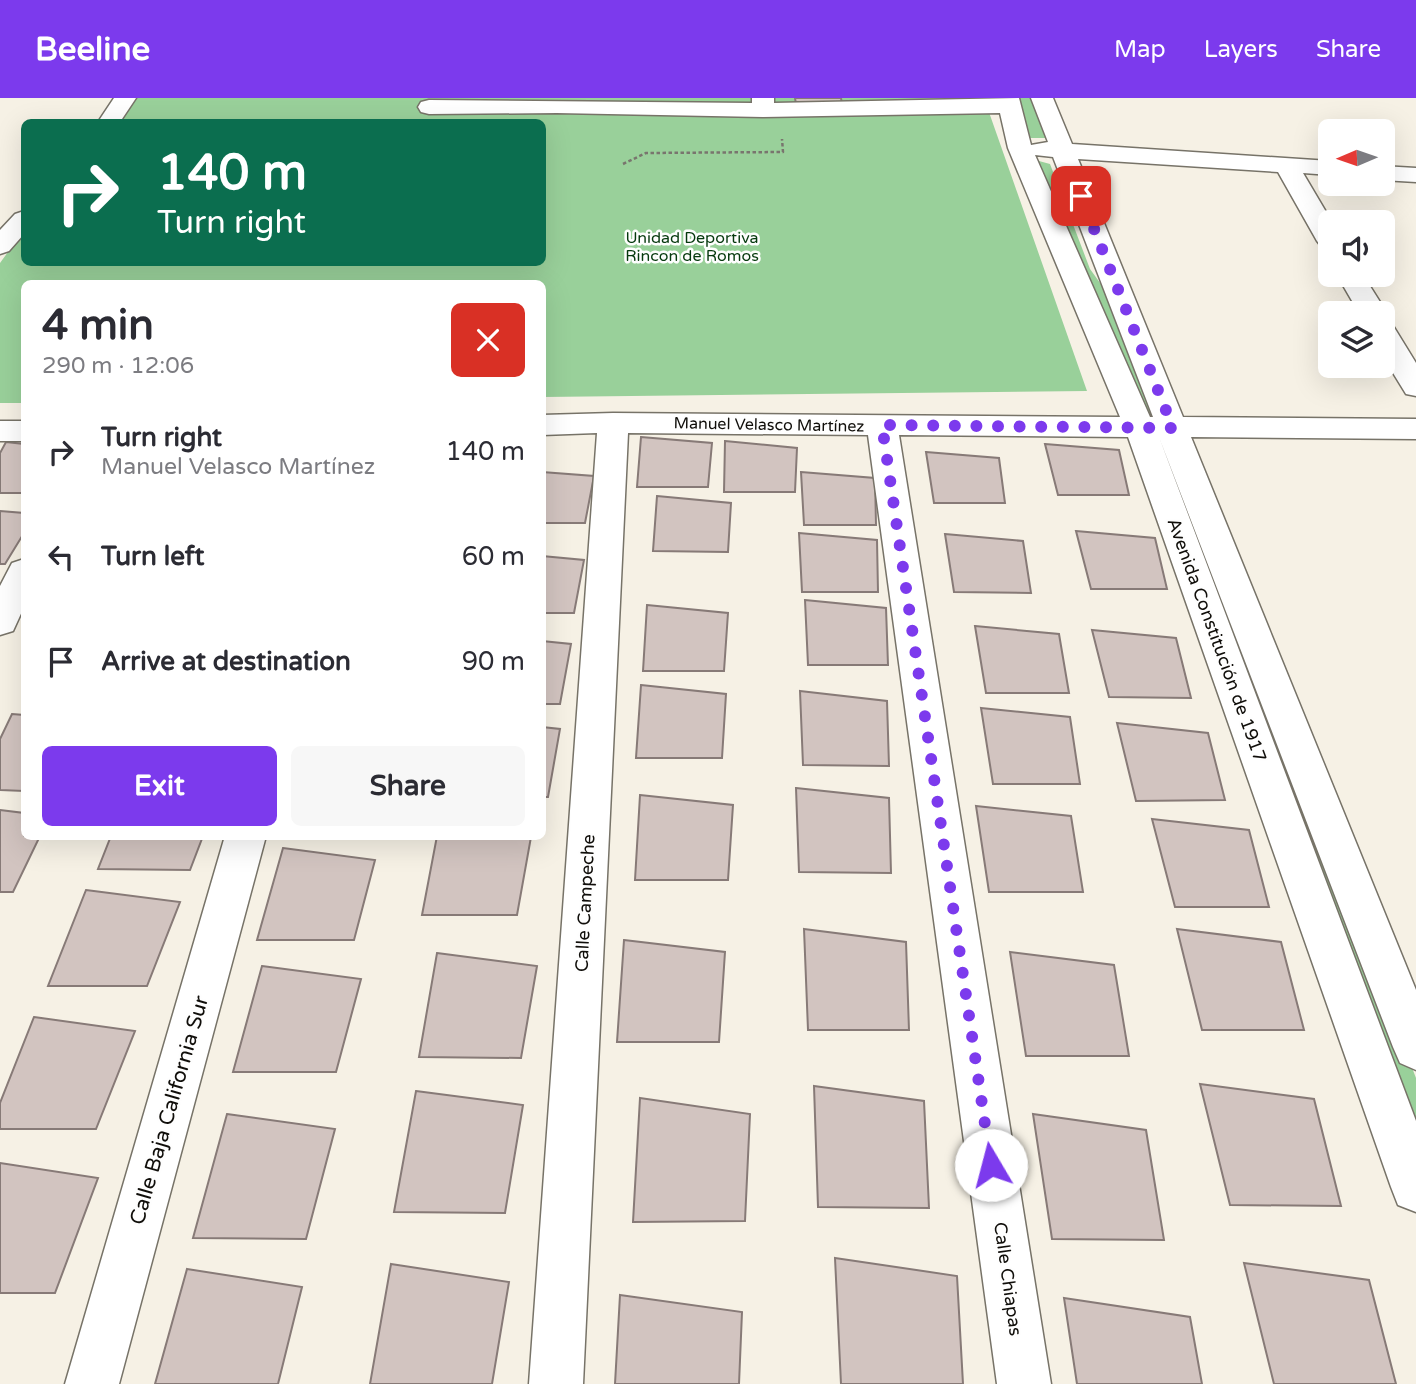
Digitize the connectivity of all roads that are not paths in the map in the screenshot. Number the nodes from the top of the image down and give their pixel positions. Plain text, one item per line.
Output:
1 (125, 98) edge
2 (1020, 101) edge
3 (558, 102) edge
4 (929, 102) edge
5 (768, 106) edge
6 (428, 109) edge
7 (111, 119) edge
8 (1063, 149) junction
9 (1023, 155) junction
10 (1286, 165) junction
11 (1318, 168) edge
12 (1395, 174) edge
13 (1416, 175) edge
14 (1318, 220) edge
15 (21, 222) edge
16 (0, 246) edge
17 (1118, 290) junction
18 (1395, 352) edge
19 (1416, 387) edge
20 (613, 423) junction
21 (546, 425) edge
22 (882, 425) junction
23 (1156, 428) junction
24 (1416, 429) edge
25 (0, 431) edge
26 (21, 431) edge
27 (21, 578) edge
28 (0, 621) edge
29 (245, 840) edge
30 (1416, 1047) edge
31 (1416, 1187) edge
32 (92, 1384) edge
33 (556, 1384) edge
34 (1024, 1384) edge

1 - 7 street
2 - 4 street
2 - 8 street, Avenida Constitución de 1917
2 - 9 street, Avenida Constitución de 1917
3 - 5 street
3 - 6 street
4 - 5 street
8 - 9 street
8 - 10 street
8 - 17 street, Avenida Constitución de 1917
9 - 17 street
9 - 23 street, Avenida Constitución de 1917
10 - 11 street
10 - 14 street
12 - 13 street
15 - 16 street
17 - 23 street, Avenida Constitución de 1917
18 - 19 street
20 - 21 street, Manuel Velasco Martínez
20 - 22 street, Manuel Velasco Martínez
20 - 33 street, Calle Campeche
22 - 23 street, Manuel Velasco Martínez
22 - 34 street, Calle Chiapas
23 - 24 street, Manuel Velasco Martínez
23 - 30 street, Avenida Constitución de 1917
23 - 31 street, Avenida Constitución de 1917
25 - 26 street
27 - 28 street
29 - 32 street, Calle Baja California Sur

